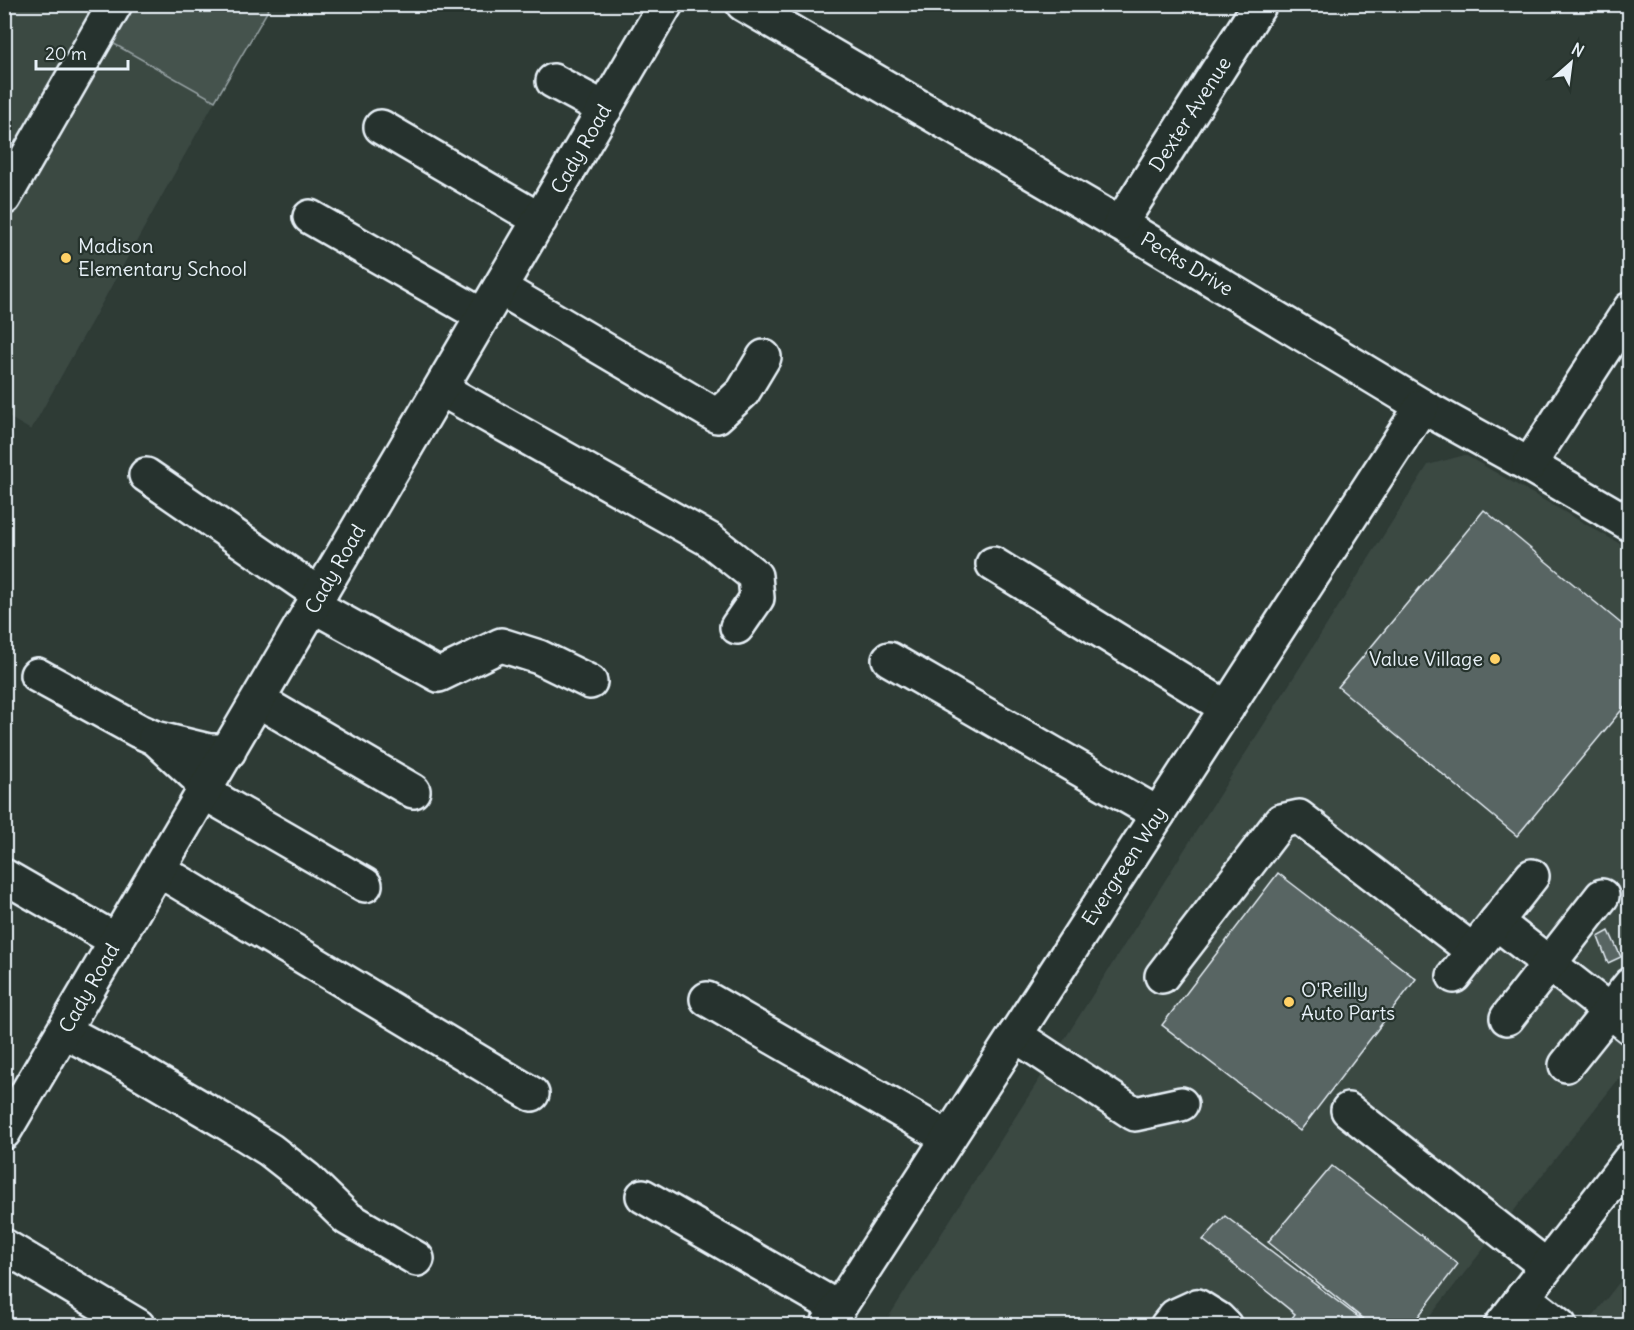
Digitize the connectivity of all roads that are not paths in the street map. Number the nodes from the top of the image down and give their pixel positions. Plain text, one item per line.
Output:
1 (115, 4) edge
2 (666, 4) edge
3 (743, 4) edge
4 (1260, 4) edge
5 (554, 81) dead end
6 (605, 110) junction
7 (381, 127) dead end
8 (4, 198) edge
9 (310, 217) dead end
10 (540, 220) junction
11 (1120, 224) junction
12 (500, 288) junction
13 (1629, 309) edge
14 (483, 316) junction
15 (764, 357) dead end
16 (441, 389) junction
17 (1422, 406) junction
18 (1529, 465) junction
19 (146, 475) dead end
20 (1629, 524) edge
21 (993, 564) dead end
22 (317, 600) junction
23 (737, 627) dead end
24 (889, 659) dead end
25 (37, 675) dead end
26 (590, 682) dead end
27 (259, 700) junction
28 (1227, 708) junction
29 (155, 738) junction
30 (229, 751) junction
31 (413, 791) dead end
32 (205, 793) junction
33 (1158, 814) junction
34 (159, 870) junction
35 (4, 876) edge
36 (1532, 876) dead end
37 (364, 885) dead end
38 (1602, 896) dead end
39 (1496, 922) junction
40 (117, 941) junction
41 (1549, 963) junction
42 (1162, 976) dead end
43 (1629, 985) edge
44 (707, 999) dead end
45 (1506, 1018) dead end
46 (1619, 1019) edge
47 (64, 1032) junction
48 (1015, 1035) junction
49 (1566, 1065) dead end
50 (532, 1094) dead end
51 (1181, 1104) dead end
52 (1348, 1110) dead end
53 (7, 1124) edge
54 (948, 1138) junction
55 (1629, 1160) edge
56 (643, 1196) dead end
57 (4, 1246) edge
58 (417, 1259) dead end
59 (1546, 1266) junction
60 (1523, 1297) junction
61 (832, 1317) edge
62 (138, 1326) edge
63 (1167, 1326) edge
64 (1225, 1326) edge
65 (1501, 1326) edge
66 (1560, 1326) edge

1 - 8 street
2 - 6 street, Cady Road
3 - 11 street, Pecks Drive
4 - 11 street, Dexter Avenue
5 - 6 street
6 - 10 street, Cady Road
7 - 10 street
9 - 14 street
10 - 12 street, Cady Road
11 - 17 street, Pecks Drive
12 - 14 street, Cady Road
12 - 15 street
13 - 18 street
14 - 16 street, Cady Road
16 - 22 street, Cady Road
16 - 23 street
17 - 18 street, Pecks Drive
17 - 28 street, Evergreen Way
18 - 20 street, Pecks Drive
19 - 22 street
21 - 28 street
22 - 26 street
22 - 27 street, Cady Road
24 - 33 street
25 - 29 street
27 - 30 street, Cady Road
27 - 31 street
28 - 33 street, Evergreen Way
29 - 30 street
29 - 32 street
30 - 32 street, Cady Road
32 - 34 street, Cady Road
32 - 37 street
33 - 48 street, Evergreen Way
34 - 40 street, Cady Road
34 - 50 street
35 - 40 street
36 - 39 street
38 - 41 street
39 - 41 street
39 - 42 street
40 - 47 street, Cady Road
41 - 45 street
41 - 46 street
43 - 46 street
44 - 54 street
46 - 49 street
47 - 53 street, Cady Road
47 - 58 street
48 - 51 street
48 - 54 street, Evergreen Way
52 - 59 street
54 - 61 street, Evergreen Way
55 - 59 street
56 - 61 street
57 - 62 street
59 - 60 street
60 - 65 street
60 - 66 street
63 - 64 street

